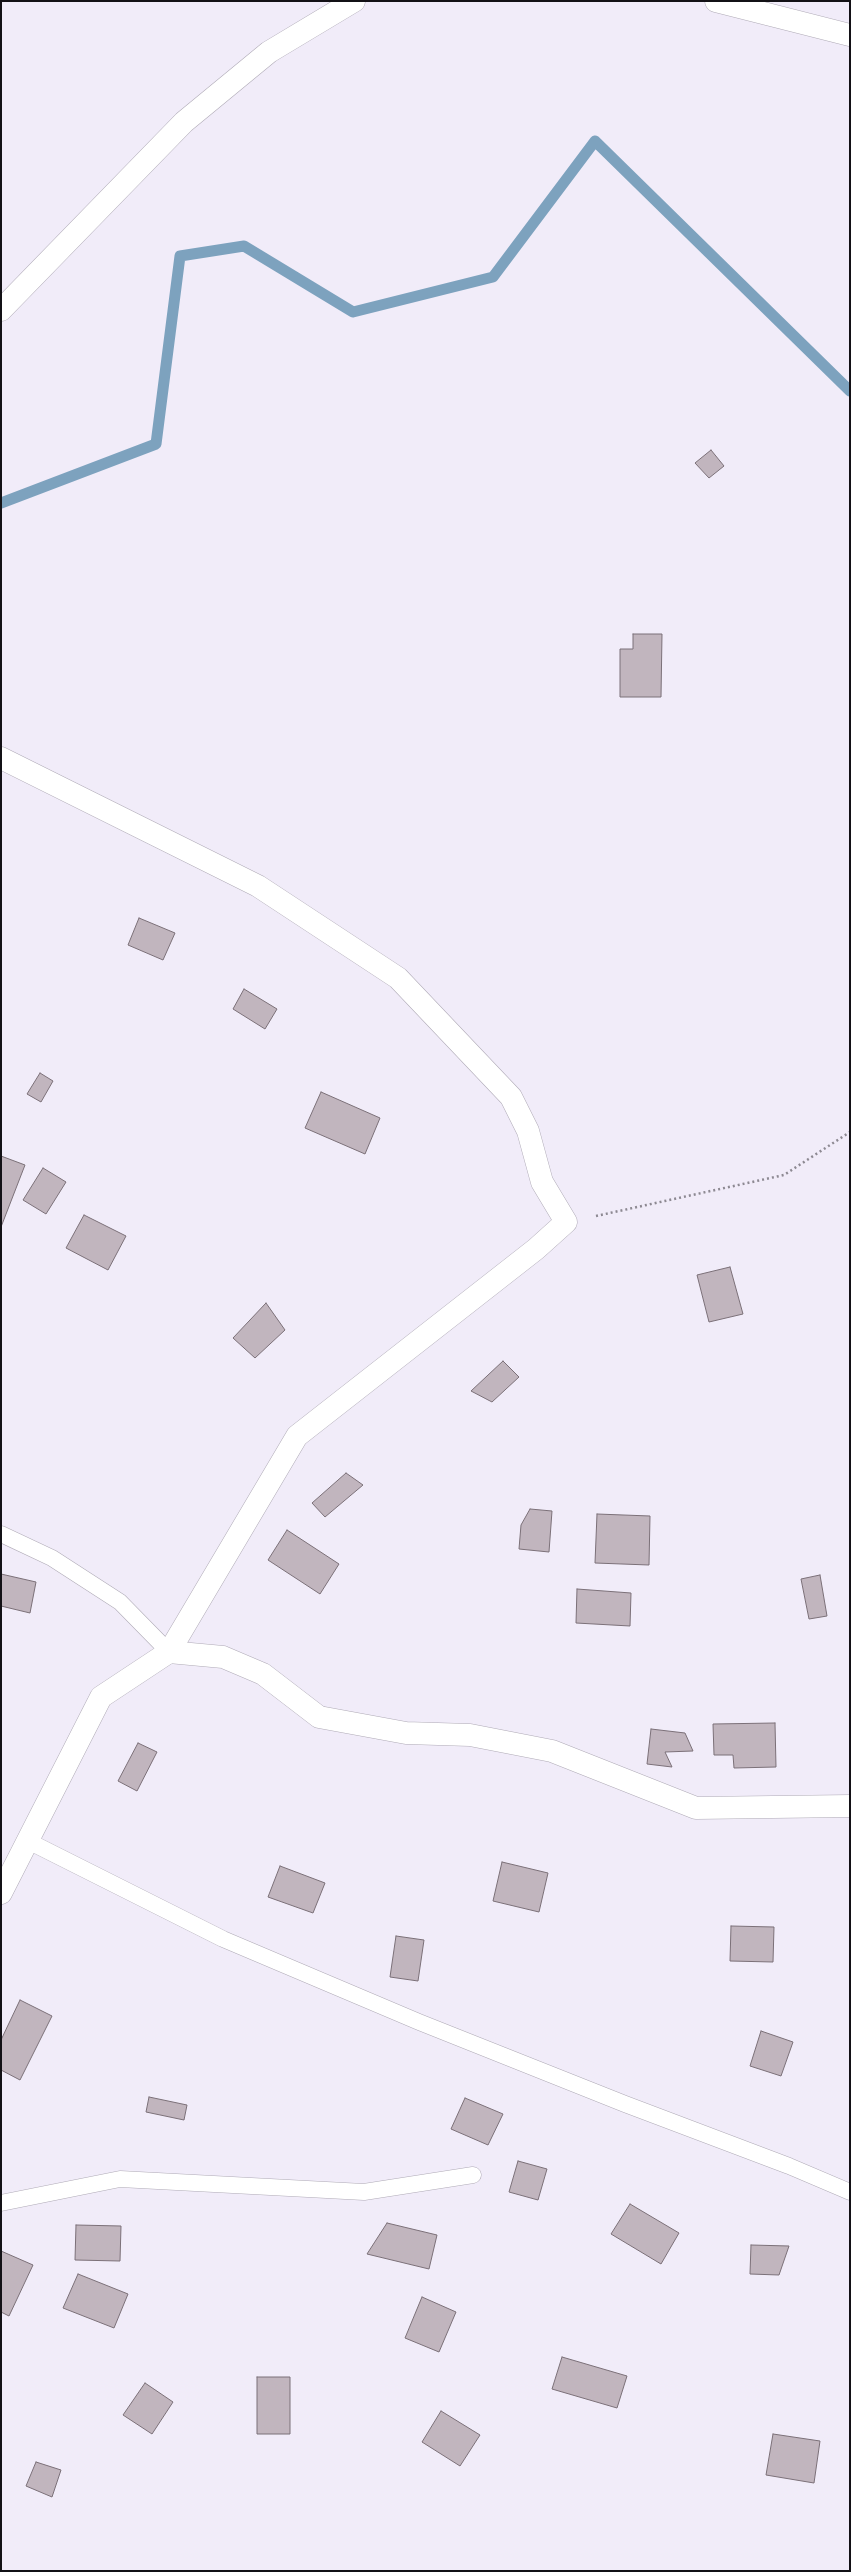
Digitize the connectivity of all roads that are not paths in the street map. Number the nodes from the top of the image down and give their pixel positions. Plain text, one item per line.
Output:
1 (354, 1) edge
2 (716, 1) edge
3 (850, 35) edge
4 (1, 310) edge
5 (1, 758) edge
6 (1, 1534) edge
7 (169, 1652) junction
8 (850, 1806) edge
9 (28, 1841) junction
10 (4, 1882) edge
11 (472, 2175) dead end
12 (850, 2192) edge
13 (1, 2203) edge

1 - 4 street
2 - 3 street
5 - 7 street
6 - 7 lane
7 - 8 street
7 - 9 street
9 - 10 street
9 - 12 lane
11 - 13 lane

